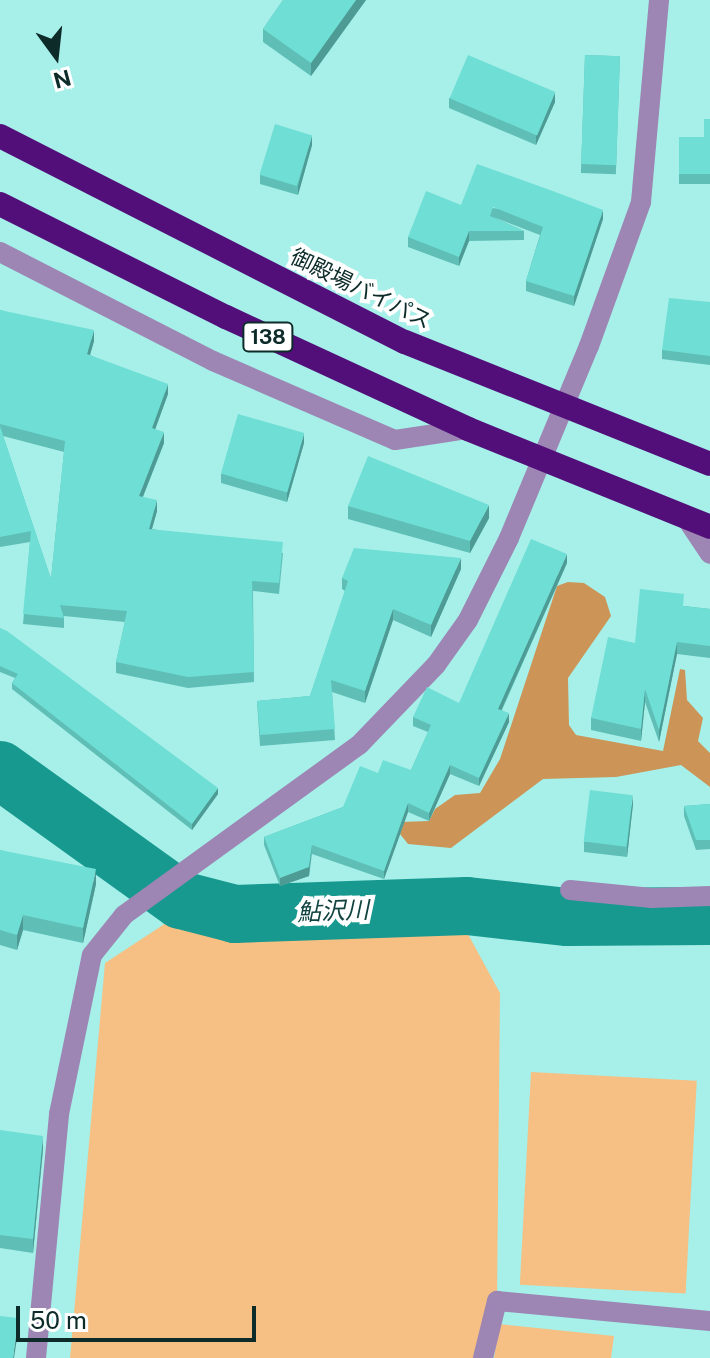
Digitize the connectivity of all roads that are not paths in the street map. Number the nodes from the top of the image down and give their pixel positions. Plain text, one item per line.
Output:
1 (659, 0) edge
2 (0, 136) edge
3 (0, 204) edge
4 (0, 252) edge
5 (564, 406) junction
6 (468, 429) junction
7 (541, 460) junction
8 (710, 464) edge
9 (686, 518) junction
10 (710, 527) edge
11 (710, 554) edge
12 (570, 890) dead end
13 (710, 896) edge
14 (710, 1321) edge
15 (36, 1358) edge
16 (483, 1358) edge

1 - 5 street
2 - 5 highway, 御殿場バイパス / 138
3 - 6 highway, 138
4 - 6 street
5 - 7 street
5 - 8 highway, 御殿場バイパス / 138
6 - 7 highway, 138
7 - 9 highway, 138
7 - 15 street
9 - 10 highway, 138
9 - 11 street
12 - 13 street
14 - 16 street

